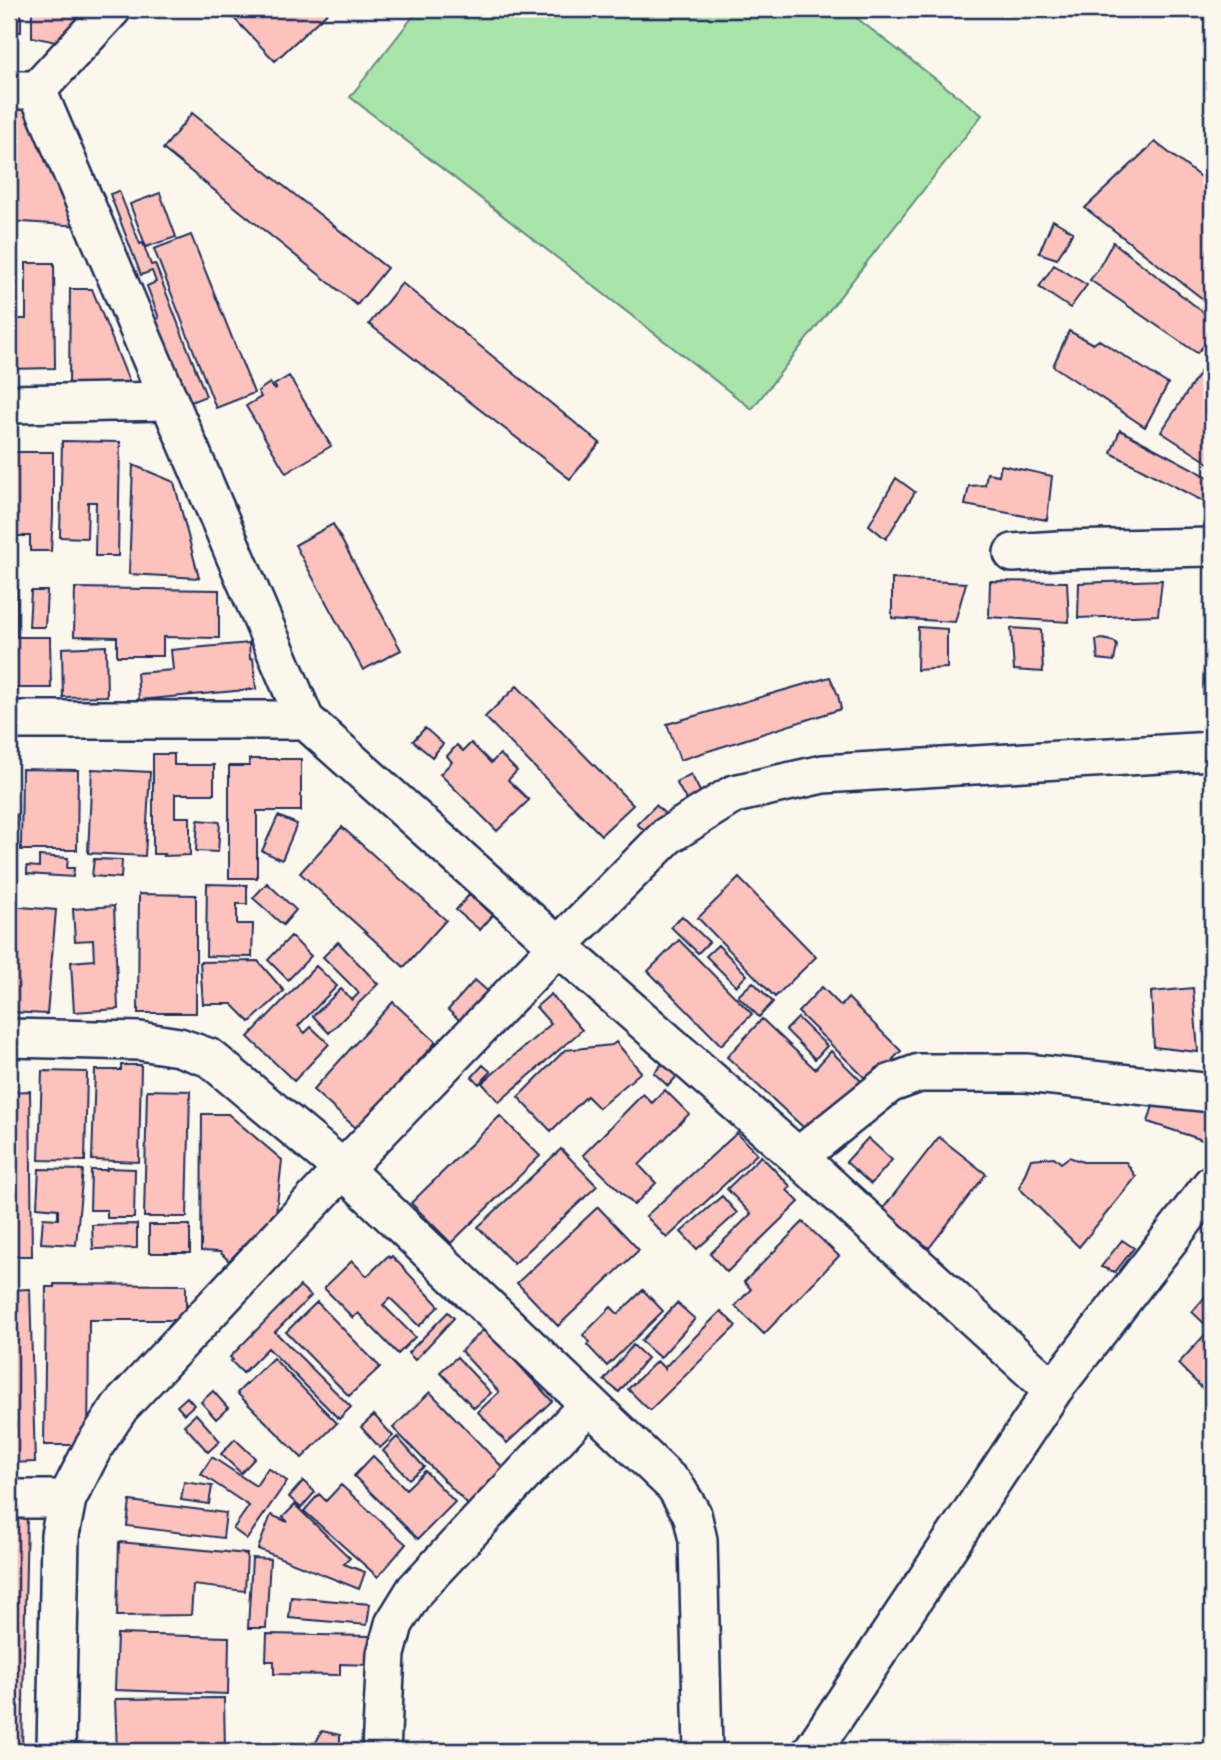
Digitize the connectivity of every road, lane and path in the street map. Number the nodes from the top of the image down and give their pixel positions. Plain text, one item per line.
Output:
1 (112, 9) edge
2 (23, 90) edge
3 (168, 401) junction
4 (9, 404) edge
5 (1212, 547) edge
6 (1013, 553) dead end
7 (9, 720) edge
8 (305, 720) junction
9 (1212, 751) edge
10 (558, 946) junction
11 (9, 1038) edge
12 (1212, 1093) edge
13 (798, 1157) junction
14 (343, 1169) junction
15 (1212, 1184) edge
16 (1053, 1390) junction
17 (589, 1404) junction
18 (9, 1499) edge
19 (67, 1499) junction
20 (837, 1736) edge
21 (56, 1751) edge
22 (381, 1751) edge
23 (703, 1751) edge
24 (812, 1751) edge

1 - 2 street
2 - 3 street
3 - 4 street
3 - 8 street
5 - 6 street
7 - 8 street
8 - 10 street
9 - 10 street
10 - 13 street
10 - 14 street
11 - 14 street
12 - 13 street
13 - 16 street
14 - 17 street
14 - 19 street
15 - 16 street
16 - 20 street
17 - 22 street
17 - 23 street
18 - 19 street
19 - 21 street
20 - 24 street

